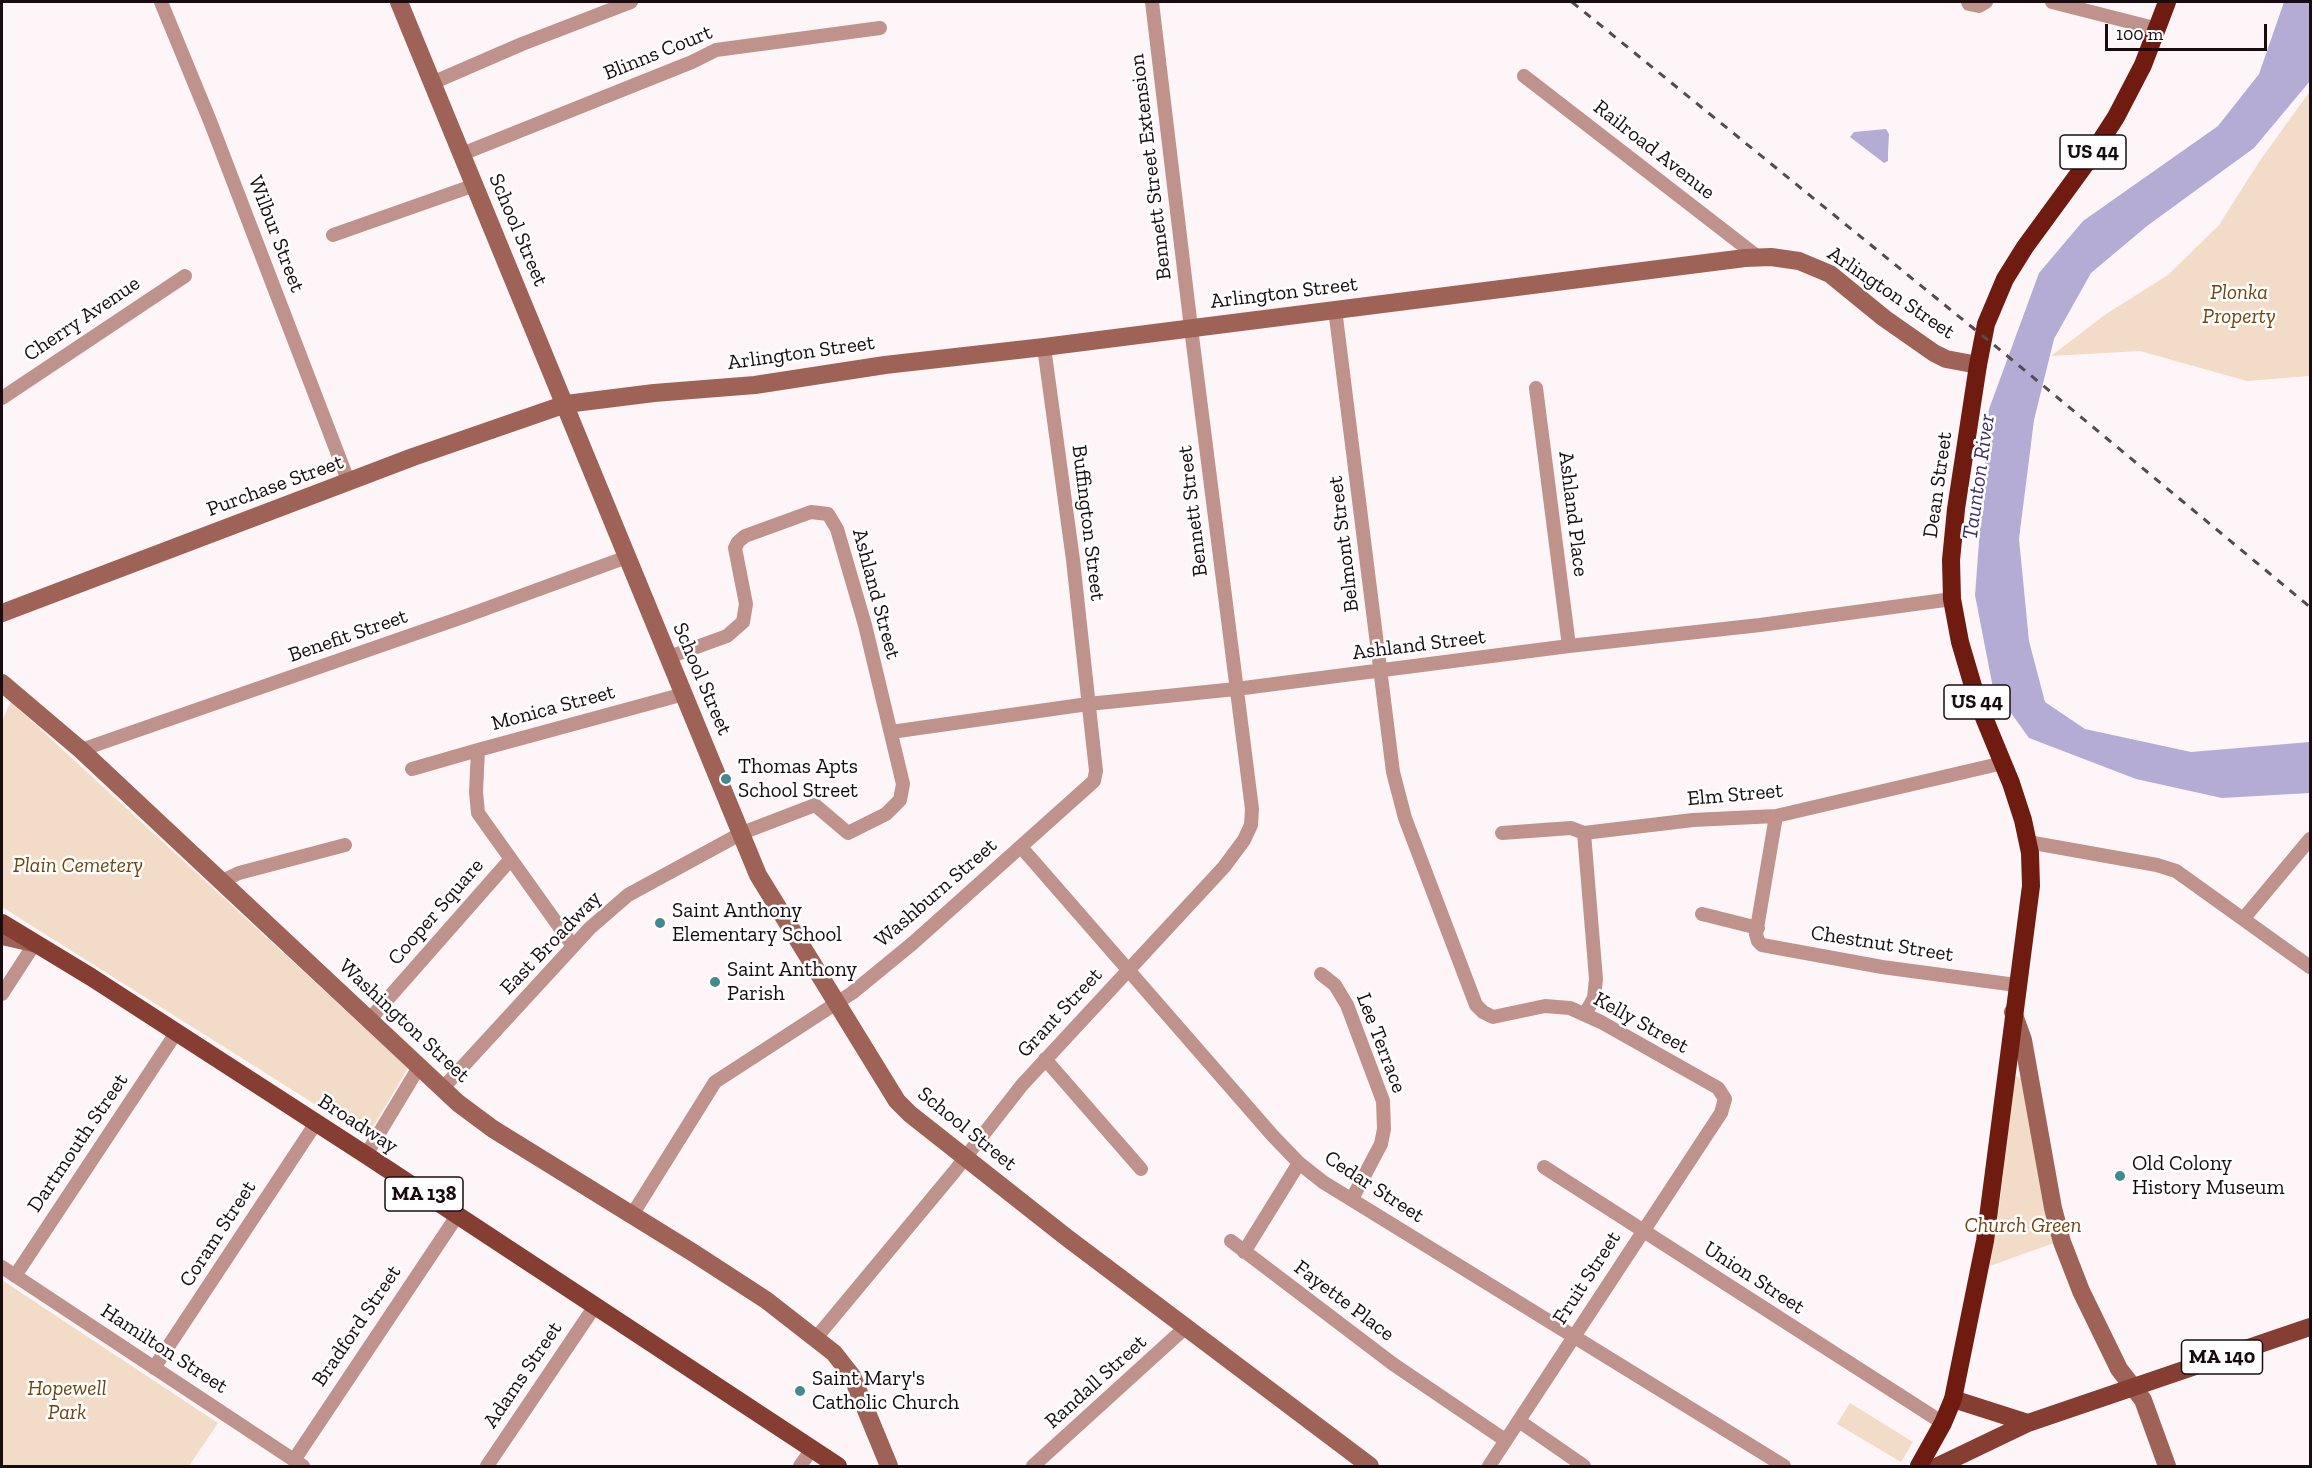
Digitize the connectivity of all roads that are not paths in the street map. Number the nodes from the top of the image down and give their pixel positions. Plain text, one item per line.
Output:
1 (161, 2) edge
2 (399, 2) edge
3 (631, 2) edge
4 (1152, 2) edge
5 (1968, 2) edge
6 (1986, 2) edge
7 (2052, 2) edge
8 (2167, 2) edge
9 (880, 28) dead end
10 (2158, 29) junction
11 (1524, 76) dead end
12 (432, 83) junction
13 (462, 154) junction
14 (475, 185) junction
15 (333, 235) dead end
16 (1758, 257) junction
17 (185, 276) dead end
18 (1335, 309) junction
19 (1191, 328) junction
20 (1044, 347) junction
21 (1978, 365) junction
22 (1536, 388) dead end
23 (2, 398) edge
24 (566, 404) junction
25 (349, 483) junction
26 (627, 557) junction
27 (1952, 599) junction
28 (2, 613) edge
29 (1569, 646) junction
30 (669, 657) junction
31 (1380, 671) junction
32 (2, 683) edge
33 (1236, 689) junction
34 (684, 694) junction
35 (1088, 704) junction
36 (891, 732) junction
37 (81, 750) junction
38 (478, 750) junction
39 (2003, 763) junction
40 (412, 769) dead end
41 (1776, 816) junction
42 (742, 833) junction
43 (1502, 833) dead end
44 (1584, 833) junction
45 (2310, 839) edge
46 (2028, 842) junction
47 (345, 845) dead end
48 (1021, 847) junction
49 (510, 860) junction
50 (222, 881) junction
51 (1702, 914) dead end
52 (2244, 918) junction
53 (2, 923) edge
54 (1758, 928) junction
55 (2, 936) edge
56 (34, 943) junction
57 (573, 946) junction
58 (2310, 967) edge
59 (1129, 969) junction
60 (1321, 974) dead end
61 (2016, 985) junction
62 (2, 994) edge
63 (837, 1004) junction
64 (1480, 1010) joint
65 (2013, 1012) junction
66 (1585, 1014) junction
67 (370, 1019) junction
68 (176, 1033) junction
69 (1045, 1059) junction
70 (419, 1067) junction
71 (442, 1089) junction
72 (1721, 1113) joint
73 (316, 1123) junction
74 (366, 1155) junction
75 (966, 1157) junction
76 (1299, 1163) junction
77 (1544, 1167) dead end
78 (1141, 1169) dead end
79 (1352, 1199) junction
80 (457, 1215) junction
81 (632, 1215) junction
82 (1643, 1232) junction
83 (1231, 1241) dead end
84 (1244, 1251) junction
85 (2, 1267) edge
86 (15, 1276) junction
87 (595, 1306) junction
88 (2310, 1327) edge
89 (1186, 1328) junction
90 (1575, 1335) junction
91 (816, 1338) junction
92 (154, 1368) junction
93 (2133, 1387) junction
94 (1953, 1399) junction
95 (1987, 1410) junction
96 (1519, 1421) junction
97 (1943, 1423) junction
98 (2028, 1423) junction
99 (1506, 1440) junction
100 (1984, 1444) junction
101 (812, 1449) junction
102 (298, 1463) edge
103 (487, 1467) edge
104 (800, 1467) edge
105 (838, 1467) edge
106 (889, 1467) edge
107 (1034, 1467) edge
108 (1371, 1467) edge
109 (1489, 1467) edge
110 (1584, 1467) edge
111 (1785, 1467) edge
112 (1919, 1467) edge
113 (1938, 1467) edge
114 (2167, 1467) edge

1 - 25 street, Wilbur Street
2 - 12 street, School Street
3 - 12 street
4 - 19 street, Bennett Street Extension
5 - 6 street
7 - 10 street
8 - 10 highway, Dean Street / US 44
9 - 13 street, Blinns Court
10 - 21 highway, Dean Street / US 44
11 - 16 street, Railroad Avenue
12 - 13 street, School Street
13 - 14 street, School Street
14 - 15 street
14 - 24 street, School Street
16 - 18 street, Arlington Street
16 - 21 street, Arlington Street
17 - 23 street, Cherry Avenue
18 - 19 street, Arlington Street
18 - 31 street, Belmont Street
19 - 20 street, Arlington Street
19 - 33 street, Bennett Street
20 - 24 street, Arlington Street
20 - 35 street, Buffington Street
21 - 27 highway, Dean Street / US 44
22 - 29 street, Ashland Place
24 - 25 street, Purchase Street
24 - 26 street, School Street
25 - 28 street, Purchase Street
26 - 30 street, School Street
26 - 37 street, Benefit Street
27 - 29 street, Ashland Street
27 - 39 highway, Dean Street / US 44
29 - 31 street, Ashland Street
30 - 34 street, School Street
30 - 36 street, Ashland Street
31 - 33 street, Ashland Street
31 - 64 street, Belmont Street
32 - 37 street, Washington Street
33 - 35 street, Ashland Street
33 - 59 street, Grant Street
34 - 38 street, Monica Street
34 - 42 street, School Street
35 - 36 street, Ashland Street
35 - 48 street, Washburn Street
36 - 42 street, Ashland Street
37 - 50 street, Washington Street
38 - 40 street
38 - 49 street, Monica Street
39 - 41 street, Elm Street
39 - 46 highway, Dean Street / US 44
41 - 44 street, Elm Street
41 - 54 street
42 - 57 street, East Broadway
42 - 63 street, School Street
43 - 44 street, Elm Street
44 - 66 street
45 - 52 street
46 - 52 street
46 - 61 highway, Dean Street / US 44
47 - 50 street
48 - 59 street, Cedar Street
48 - 63 street, Washburn Street
49 - 57 street, Monica Street
49 - 67 street, Cooper Square
50 - 67 street, Washington Street
51 - 54 street
52 - 58 street
53 - 56 main road, Broadway / MA 138
54 - 61 street, Chestnut Street
55 - 56 street
56 - 62 street
56 - 68 main road, Broadway / MA 138
57 - 71 street, East Broadway
59 - 69 street, Grant Street
59 - 76 street, Cedar Street
60 - 79 street, Lee Terrace
61 - 65 highway, Dean Street / US 44
63 - 75 street, School Street
63 - 81 street, Washburn Street
64 - 66 street, Kelly Street
65 - 93 street
65 - 94 highway, US 44
66 - 72 street, Kelly Street
67 - 70 street, Washington Street
68 - 73 main road, Broadway / MA 138
68 - 86 street, Dartmouth Street
69 - 75 street, Grant Street
69 - 78 street
70 - 71 street, Washington Street
70 - 74 street
71 - 81 street, Washington Street
72 - 82 street, Fruit Street
73 - 74 main road, Broadway / MA 138
73 - 92 street, Coram Street
74 - 80 main road, Broadway / MA 138
75 - 89 street, School Street
75 - 91 street, Grant Street
76 - 79 street, Cedar Street
76 - 84 street
77 - 82 street, Union Street
79 - 90 street, Cedar Street
80 - 87 main road, Broadway / MA 138
80 - 102 street, Bradford Street
81 - 91 street, Washington Street
82 - 90 street, Fruit Street
82 - 97 street, Union Street
83 - 84 street, Fayette Place
84 - 99 street, Fayette Place
85 - 86 street, Hamilton Street
86 - 92 street, Hamilton Street
87 - 101 main road, Broadway / MA 138
87 - 103 street, Adams Street
88 - 93 main road, MA 140
89 - 107 street, Randall Street
89 - 108 street, School Street
90 - 96 street, Fruit Street
90 - 111 street, Cedar Street
91 - 106 street, Washington Street
92 - 102 street, Hamilton Street
93 - 98 main road, MA 140
93 - 114 street
94 - 95 main road
94 - 97 highway, US 44
95 - 98 main road
95 - 100 main road
96 - 99 street, Fruit Street
96 - 110 street
97 - 112 highway, US 44
98 - 100 main road, MA 140
99 - 109 street, Fruit Street
100 - 113 main road, MA 140
101 - 104 street
101 - 105 main road, Broadway / MA 138

